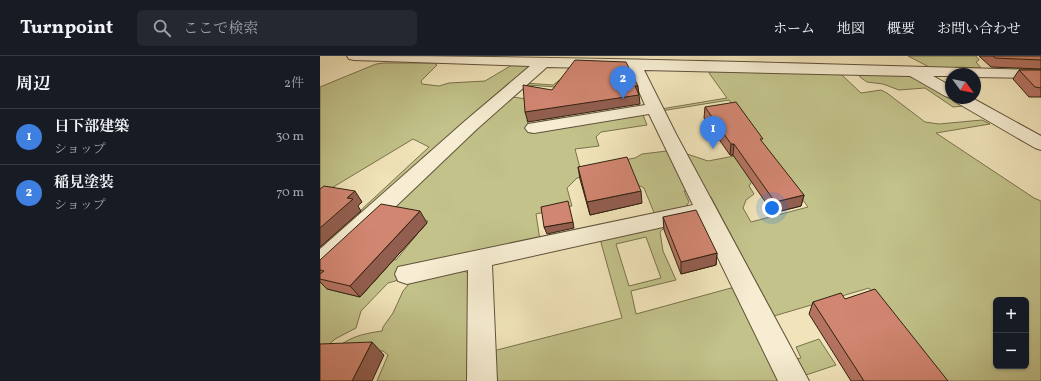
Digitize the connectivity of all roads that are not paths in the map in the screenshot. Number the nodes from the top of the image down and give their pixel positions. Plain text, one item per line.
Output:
1 (354, 56) edge
2 (884, 56) edge
3 (545, 62) junction
4 (634, 65) junction
5 (913, 72) junction
6 (1041, 74) edge
7 (945, 90) edge
8 (971, 104) edge
9 (654, 108) junction
10 (534, 128) dead end
11 (1041, 144) edge
12 (706, 210) junction
13 (480, 260) junction
14 (320, 263) edge
15 (407, 274) dead end
16 (482, 381) edge
17 (794, 381) edge

1 - 3 street
2 - 5 street
3 - 4 street
3 - 14 street
4 - 5 street
4 - 9 street
5 - 6 street
5 - 7 street
8 - 11 street
9 - 10 street
9 - 12 street
12 - 13 street
12 - 17 street
13 - 15 street
13 - 16 street

